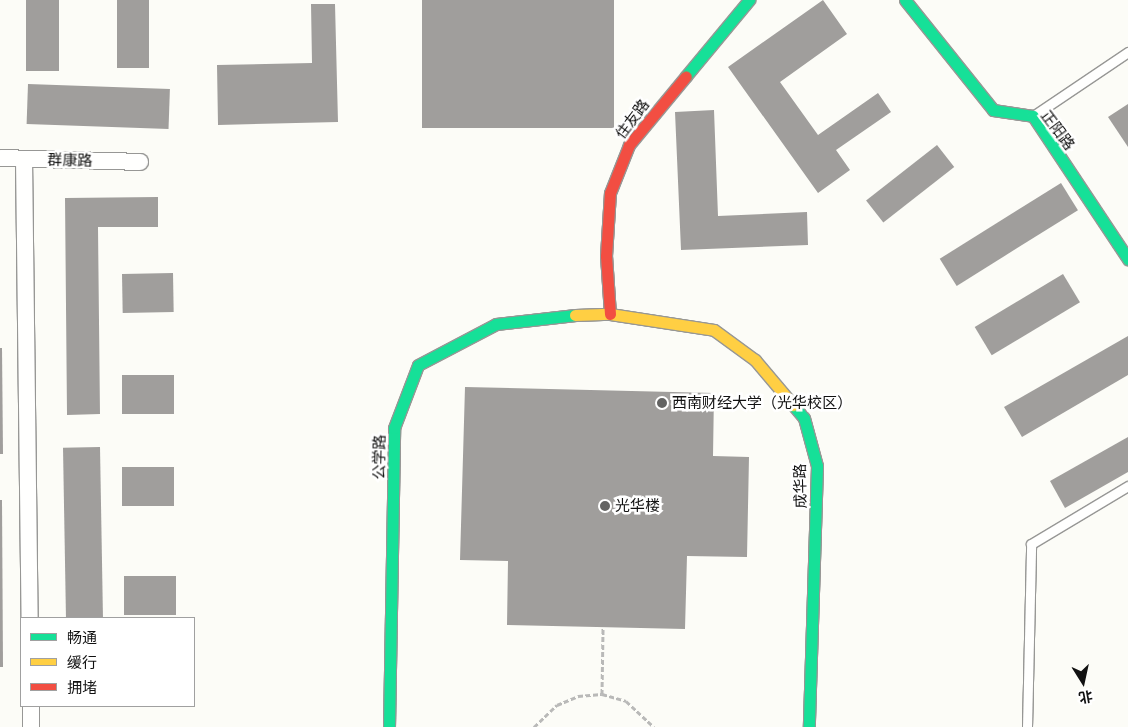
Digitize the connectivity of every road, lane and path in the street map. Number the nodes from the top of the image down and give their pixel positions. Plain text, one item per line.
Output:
1 (749, 0) edge
2 (905, 0) edge
3 (1128, 52) edge
4 (1033, 116) junction
5 (0, 158) edge
6 (24, 159) junction
7 (140, 162) dead end
8 (1128, 260) edge
9 (610, 314) junction
10 (1128, 486) edge
11 (30, 617) edge
12 (603, 627) dead end
13 (602, 694) junction
14 (31, 707) edge
15 (31, 727) edge
16 (389, 727) edge
17 (534, 727) edge
18 (654, 727) edge
19 (809, 727) edge
20 (1028, 727) edge

1 - 9 street, 住友路
2 - 4 street, 正阳路
3 - 4 lane
4 - 8 street, 正阳路
5 - 6 street, 群康路
6 - 7 street, 群康路
6 - 11 street
9 - 16 street, 公学路
9 - 19 street, 成华路
10 - 20 lane
12 - 13 path
13 - 17 path
13 - 18 path
14 - 15 street

